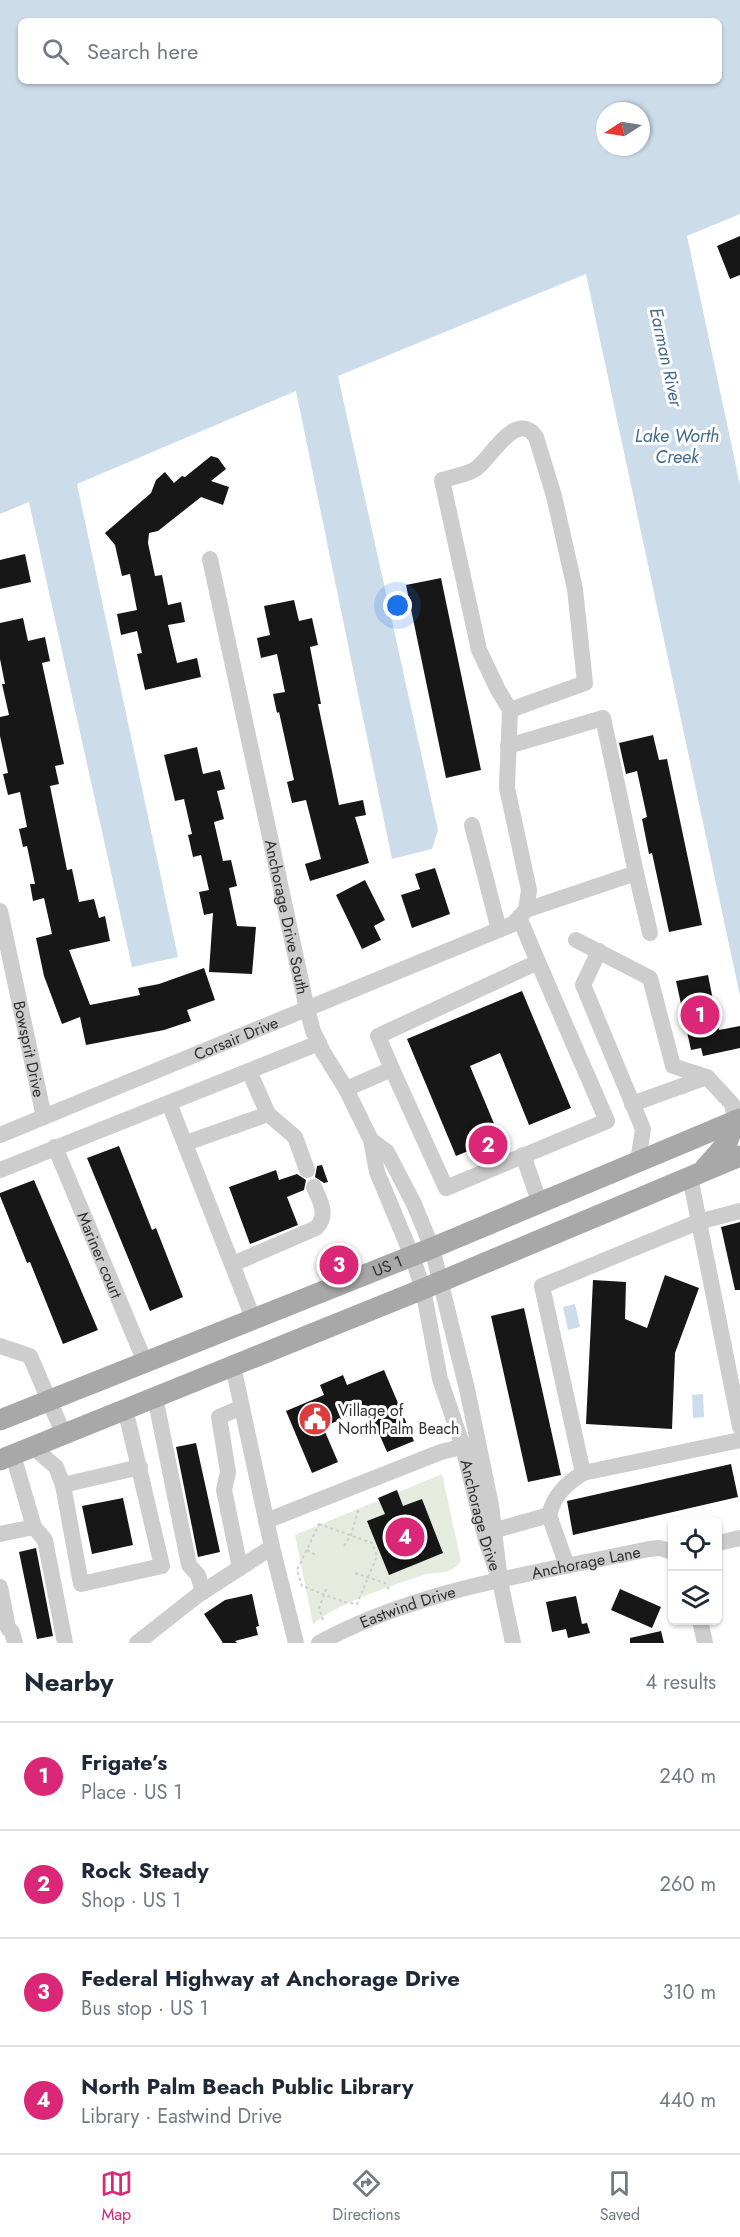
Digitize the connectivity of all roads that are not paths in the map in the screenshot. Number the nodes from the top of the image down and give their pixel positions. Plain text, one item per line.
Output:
1 (210, 559) dead end
2 (510, 710) junction
3 (508, 746) junction
4 (472, 825) dead end
5 (636, 873) junction
6 (525, 910) junction
7 (0, 911) edge
8 (499, 930) junction
9 (650, 933) dead end
10 (576, 940) dead end
11 (599, 951) junction
12 (538, 962) junction
13 (307, 1009) junction
14 (319, 1043) junction
15 (392, 1069) junction
16 (249, 1071) junction
17 (707, 1077) junction
18 (346, 1089) junction
19 (169, 1103) junction
20 (632, 1104) junction
21 (268, 1114) junction
22 (44, 1117) junction
23 (737, 1120) edge
24 (0, 1135) edge
25 (371, 1140) junction
26 (186, 1143) junction
27 (55, 1147) junction
28 (523, 1155) junction
29 (740, 1156) edge
30 (638, 1161) junction
31 (0, 1170) edge
32 (308, 1170) dead end
33 (696, 1174) junction
34 (314, 1187) dead end
35 (539, 1201) junction
36 (740, 1211) edge
37 (698, 1222) junction
38 (432, 1248) junction
39 (412, 1256) junction
40 (233, 1264) junction
41 (432, 1285) junction
42 (253, 1318) junction
43 (0, 1346) edge
44 (145, 1362) junction
45 (233, 1365) junction
46 (155, 1397) junction
47 (50, 1401) junction
48 (242, 1407) junction
49 (121, 1411) junction
50 (0, 1420) edge
51 (740, 1427) edge
52 (64, 1435) junction
53 (740, 1440) edge
54 (470, 1445) junction
55 (15, 1454) edge
56 (140, 1467) junction
57 (583, 1473) junction
58 (63, 1485) junction
59 (549, 1515) junction
60 (266, 1521) junction
61 (34, 1527) junction
62 (496, 1530) junction
63 (0, 1534) edge
64 (740, 1538) edge
65 (722, 1542) edge
66 (272, 1547) junction
67 (668, 1551) edge
68 (567, 1566) junction
69 (240, 1568) junction
70 (500, 1581) junction
71 (0, 1587) edge
72 (203, 1592) junction
73 (701, 1625) edge
74 (14, 1637) edge
75 (322, 1642) edge
76 (65, 1643) edge
77 (137, 1643) edge
78 (296, 1643) edge
79 (513, 1643) edge
80 (705, 1643) edge

1 - 13 street, Anchorage Drive South
2 - 2 street
2 - 3 street
3 - 5 street
3 - 6 street
4 - 8 street
5 - 6 street, Corsair Drive
5 - 9 street
6 - 8 street, Corsair Drive
6 - 12 street
7 - 22 street, Bowsprit Drive
8 - 13 street, Corsair Drive
10 - 11 street
11 - 17 street
11 - 20 street
12 - 15 street
12 - 28 street
13 - 14 street, Anchorage Drive South
13 - 22 street, Corsair Drive
14 - 16 street
14 - 18 street, Anchorage Drive South
15 - 18 street
15 - 28 street
16 - 19 street
16 - 21 street
17 - 20 street
17 - 23 street
18 - 25 street, Anchorage Drive South
19 - 26 street
19 - 27 street
20 - 30 street
21 - 26 street
21 - 32 street
22 - 24 street, Corsair Drive
23 - 30 main road, US 1 / US 1
23 - 33 main road
25 - 38 street, Anchorage Drive South
25 - 39 street, Anchorage Drive
26 - 40 street
27 - 31 street
27 - 44 street, Mariner court
28 - 35 street
29 - 33 main road
30 - 35 main road, US 1 / US 1
33 - 37 street
33 - 41 main road
34 - 40 street
35 - 38 main road, US 1 / US 1
36 - 37 street
37 - 51 street
37 - 57 street
38 - 39 main road, US 1 / US 1
38 - 41 street, Anchorage Drive
39 - 41 street, Anchorage Drive
39 - 42 main road, US 1 / US 1
40 - 42 street
41 - 45 main road
41 - 54 street, Anchorage Drive
41 - 54 street, Anchorage Drive
42 - 44 main road, US 1 / US 1
43 - 47 street
44 - 47 main road, US 1 / US 1
45 - 46 main road
45 - 48 street
46 - 49 main road
46 - 72 street
47 - 50 main road, US 1 / US 1
47 - 52 street
48 - 60 street
48 - 69 street
49 - 52 main road
49 - 56 street
52 - 55 main road
53 - 57 street
54 - 60 street
54 - 62 street, Anchorage Drive
54 - 70 street, Anchorage Drive
55 - 58 street
55 - 61 street
56 - 58 street
56 - 58 street
57 - 59 street
59 - 62 street
59 - 68 street
60 - 66 street
61 - 63 street
61 - 76 street
62 - 70 street, Anchorage Drive
64 - 65 street
66 - 69 street
66 - 78 street
67 - 68 street, Anchorage Lane
68 - 70 street, Anchorage Lane
69 - 72 street
70 - 75 street, Eastwind Drive
70 - 79 street, Anchorage Drive
71 - 74 street
72 - 77 street
73 - 80 street

